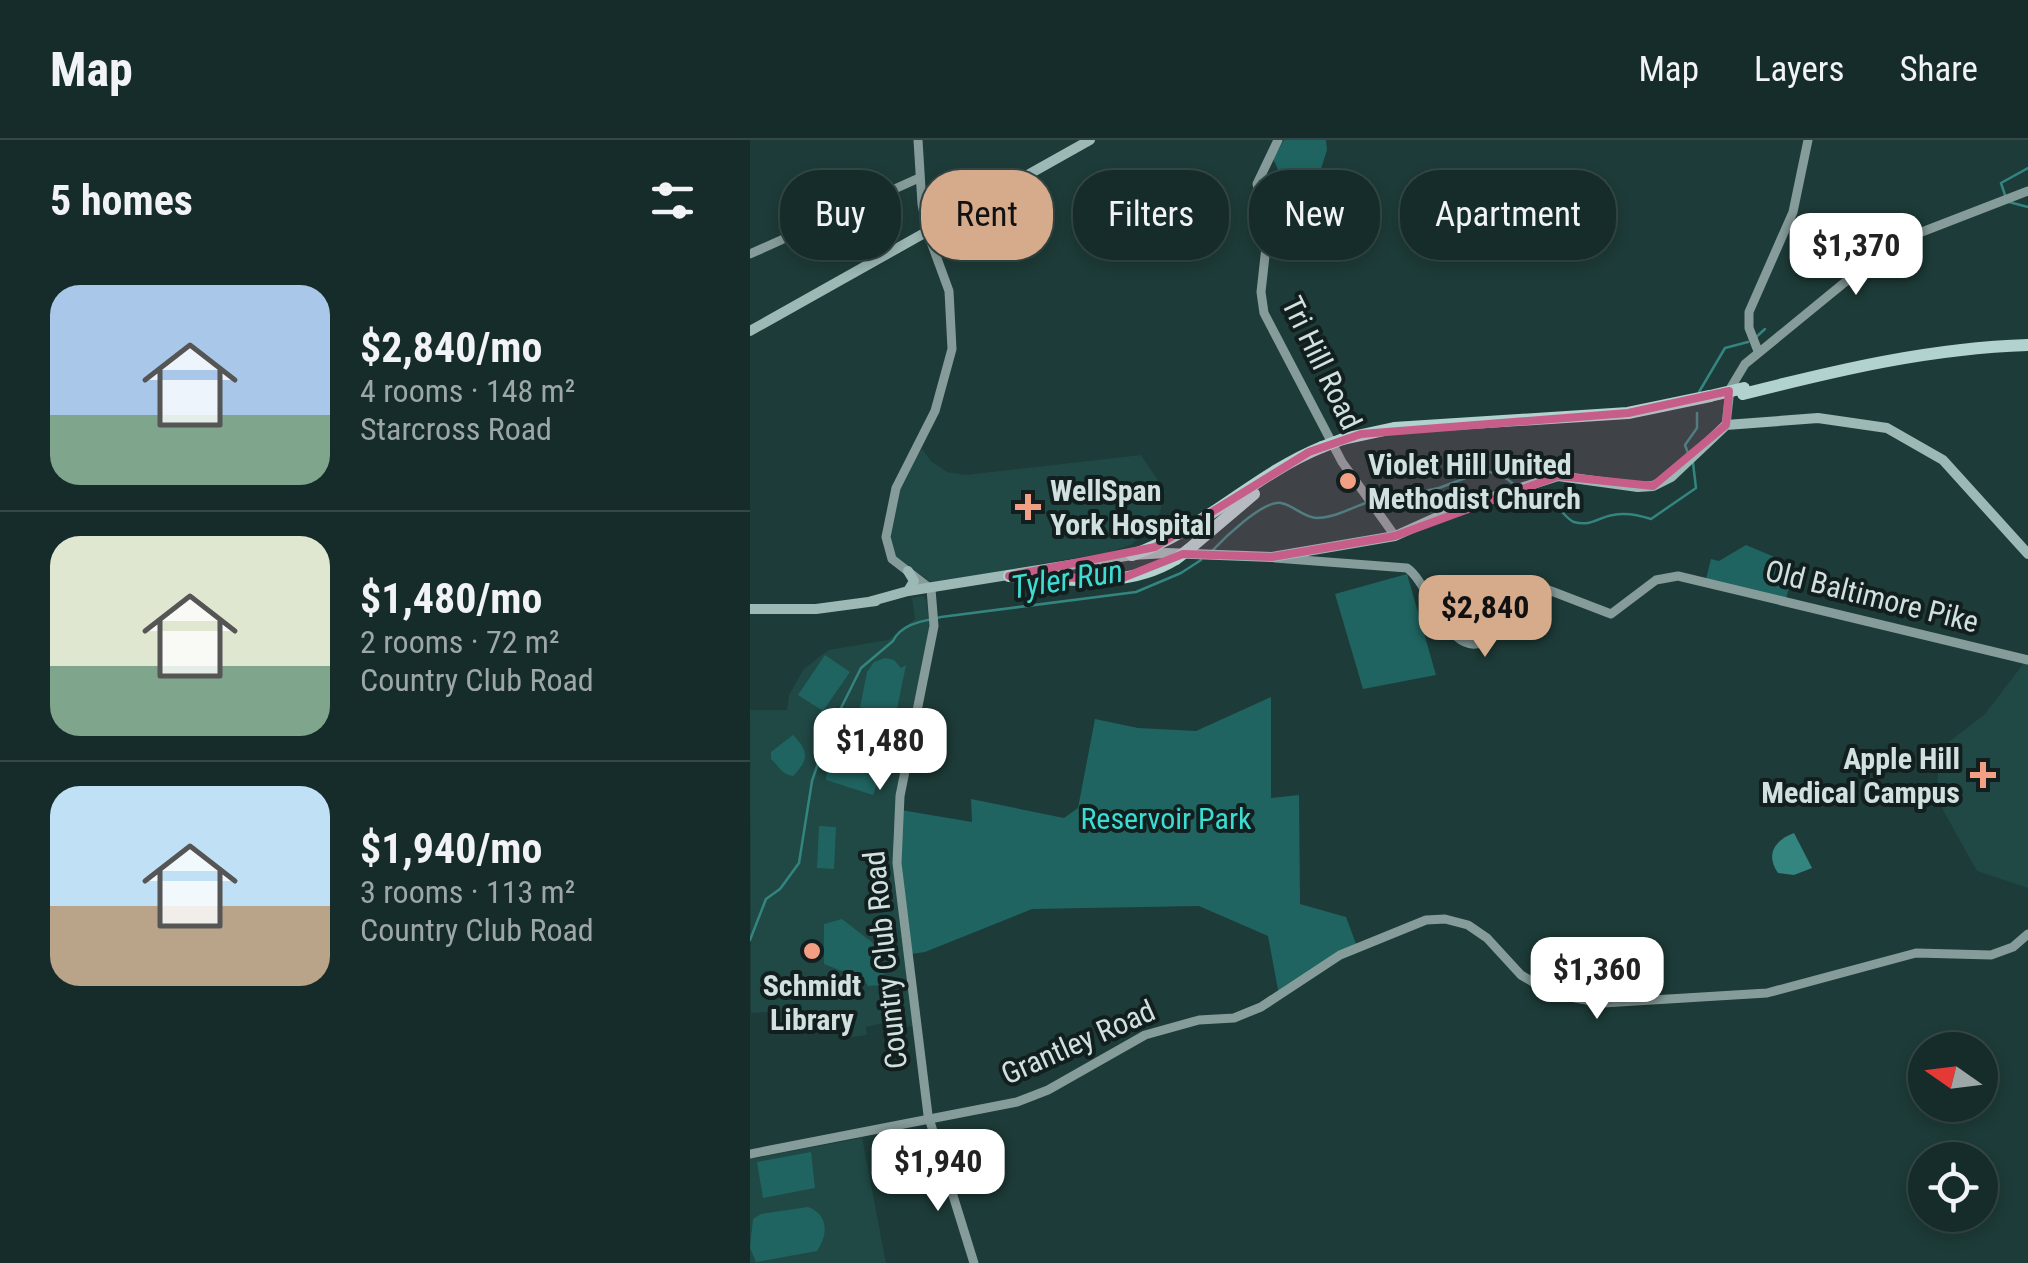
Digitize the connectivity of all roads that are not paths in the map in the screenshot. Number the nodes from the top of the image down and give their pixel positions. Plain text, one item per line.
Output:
1 (918, 140) edge
2 (1090, 140) edge
3 (1278, 140) edge
4 (1808, 140) edge
5 (1036, 170) edge
6 (919, 178) junction
7 (921, 191) edge
8 (2028, 191) edge
9 (921, 234) edge
10 (750, 254) edge
11 (938, 260) edge
12 (750, 331) edge
13 (2028, 342) edge
14 (1754, 343) junction
15 (1726, 425) junction
16 (1323, 450) junction
17 (1395, 536) junction
18 (2028, 554) edge
19 (1132, 555) junction
20 (1272, 558) junction
21 (908, 572) junction
22 (1010, 576) junction
23 (930, 589) junction
24 (908, 592) junction
25 (872, 601) junction
26 (750, 609) edge
27 (2028, 660) edge
28 (2028, 934) edge
29 (929, 1120) junction
30 (750, 1154) edge
31 (974, 1263) edge

1 - 6 street
2 - 5 main road
3 - 17 street, Tri Hill Road
4 - 14 street
6 - 7 street
6 - 10 street
8 - 14 street
9 - 12 main road
11 - 21 street
13 - 16 highway, bridge
14 - 15 street
15 - 17 main road
15 - 18 main road
16 - 19 highway
16 - 22 highway
17 - 20 main road
19 - 20 main road
19 - 22 main road
20 - 27 street, Old Baltimore Pike
21 - 23 street
21 - 24 main road
22 - 23 main road
23 - 24 main road
23 - 25 main road
23 - 29 street, Country Club Road
24 - 25 main road
25 - 26 main road
28 - 29 street, Grantley Road
29 - 30 street, Grantley Road
29 - 31 street, Country Club Road

